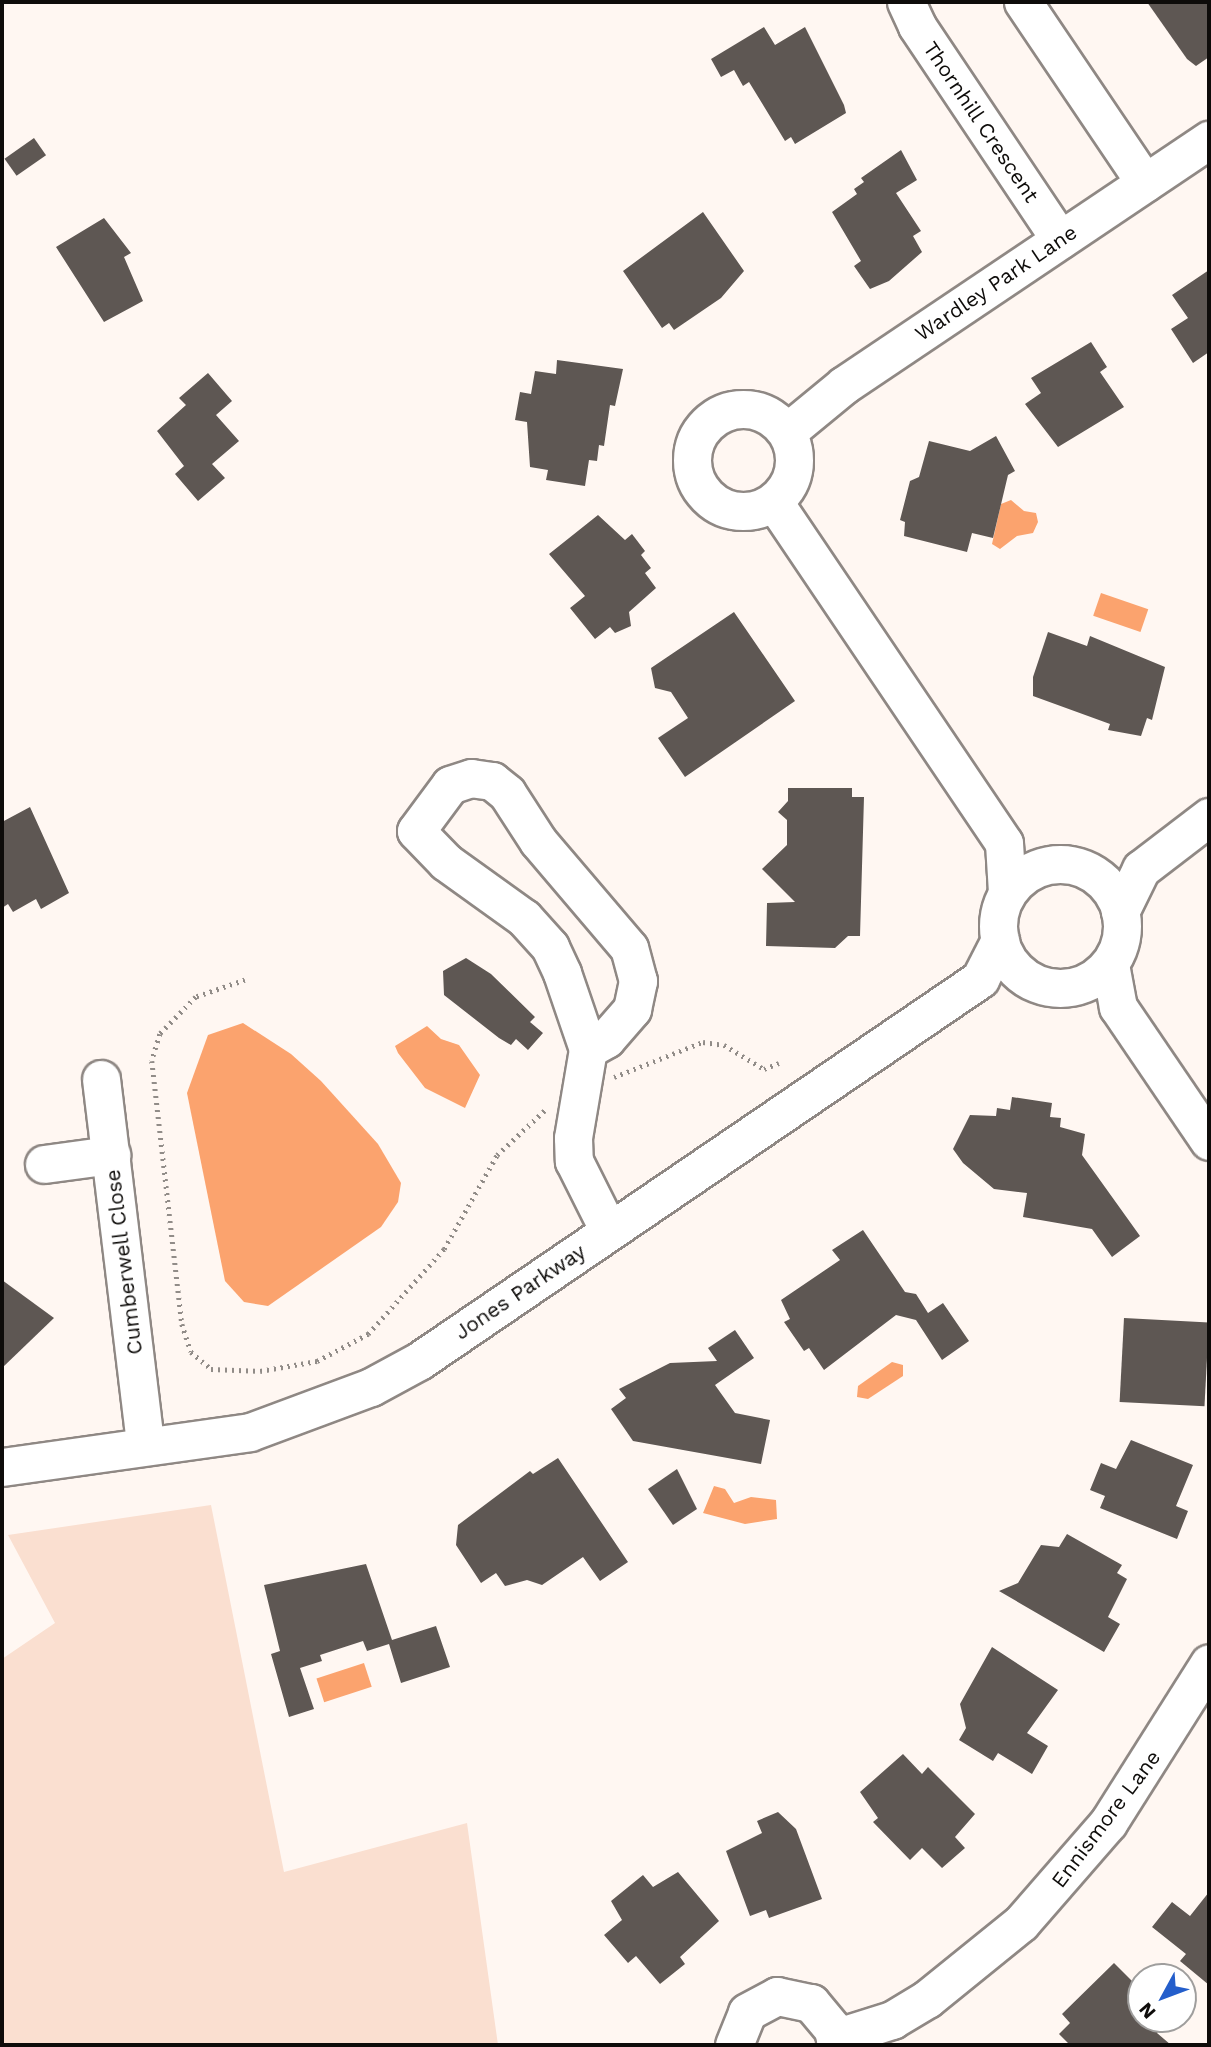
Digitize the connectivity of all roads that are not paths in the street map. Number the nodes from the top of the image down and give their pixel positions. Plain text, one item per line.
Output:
1 (906, 2) edge
2 (1023, 2) edge
3 (1209, 140) edge
4 (1145, 183) junction
5 (1060, 240) junction
6 (787, 432) junction
7 (774, 502) junction
8 (1209, 817) edge
9 (1004, 843) junction
10 (1048, 864) junction
11 (1141, 869) junction
12 (1097, 876) junction
13 (1007, 892) junction
14 (1121, 912) junction
15 (1000, 940) junction
16 (1110, 964) junction
17 (980, 979) junction
18 (1028, 979) junction
19 (1076, 986) junction
20 (1118, 1007) junction
21 (588, 1049) junction
22 (101, 1079) dead end
23 (1209, 1141) edge
24 (111, 1155) junction
25 (44, 1164) dead end
26 (609, 1231) junction
27 (145, 1445) junction
28 (2, 1467) edge
29 (1209, 1663) edge
30 (836, 2042) edge
31 (734, 2045) edge

1 - 5 street, Thornhill Crescent
2 - 4 street
3 - 4 street, Wardley Park Lane
4 - 5 street, Wardley Park Lane
5 - 6 street, Wardley Park Lane
6 - 7 street
6 - 7 street
7 - 9 street
8 - 11 street
9 - 10 street
9 - 13 street
10 - 12 street
10 - 13 street
11 - 12 street
11 - 14 street
12 - 14 street
13 - 15 street
14 - 16 street
15 - 17 street, Jones Parkway
15 - 18 street
16 - 19 street
16 - 20 street
17 - 18 street
17 - 26 street, Jones Parkway
18 - 19 street
19 - 20 street
20 - 23 street
21 - 21 street
21 - 26 street
22 - 24 street, Cumberwell Close
24 - 25 street
24 - 27 street, Cumberwell Close
26 - 27 street, Jones Parkway
27 - 28 street, Jones Parkway
29 - 30 street, Ennismore Lane
30 - 31 street, Ennismore Lane

